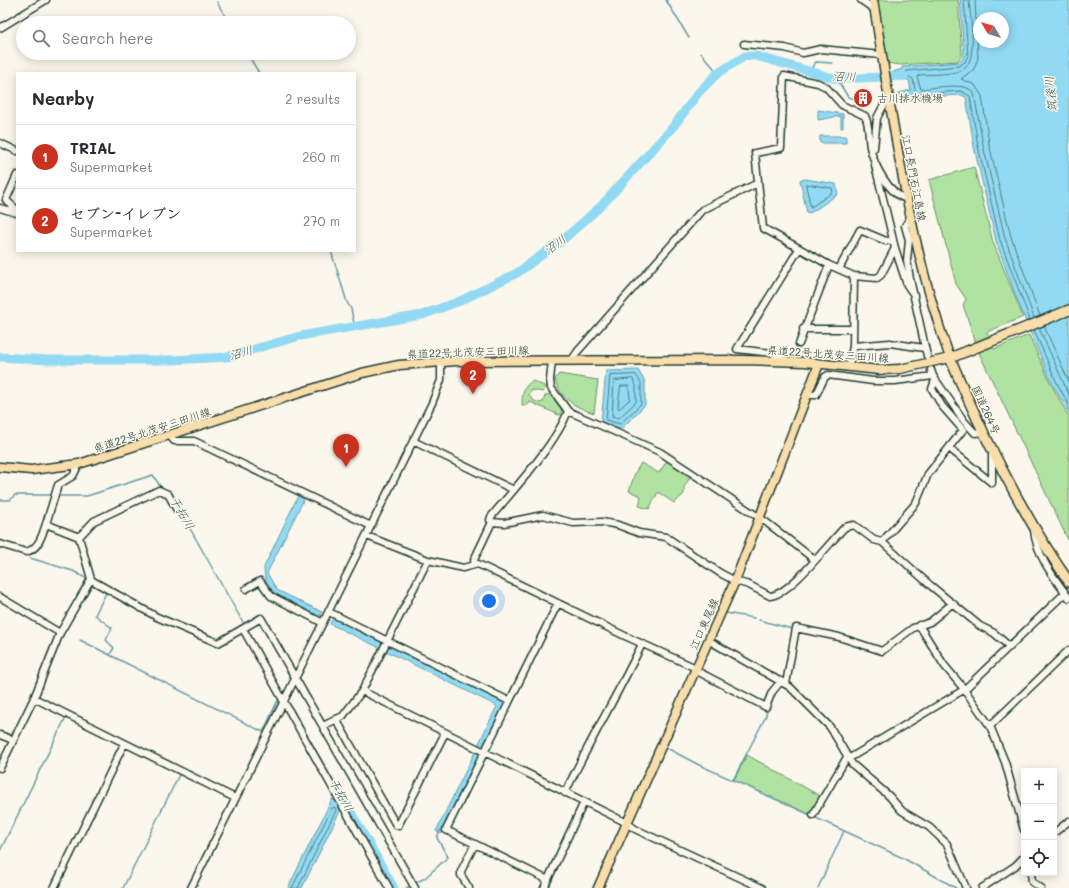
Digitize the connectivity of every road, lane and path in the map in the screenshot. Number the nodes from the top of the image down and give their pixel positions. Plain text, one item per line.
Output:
1 (46, 0) edge
2 (861, 0) edge
3 (873, 0) edge
4 (874, 9) junction
5 (20, 16) edge
6 (16, 18) edge
7 (0, 28) edge
8 (744, 44) dead end
9 (881, 55) junction
10 (888, 98) junction
11 (0, 143) edge
12 (16, 151) edge
13 (875, 160) junction
14 (16, 178) edge
15 (758, 183) junction
16 (907, 200) junction
17 (0, 208) edge
18 (16, 209) edge
19 (16, 214) edge
20 (910, 216) junction
21 (893, 240) junction
22 (895, 248) junction
23 (799, 249) junction
24 (829, 265) junction
25 (839, 269) junction
26 (854, 276) junction
27 (914, 295) junction
28 (1069, 310) edge
29 (803, 329) junction
30 (852, 329) junction
31 (799, 344) dead end
32 (853, 346) junction
33 (924, 348) junction
34 (927, 356) dead end
35 (950, 358) junction
36 (552, 361) junction
37 (571, 361) junction
38 (790, 361) junction
39 (850, 361) dead end
40 (441, 362) junction
41 (820, 364) junction
42 (933, 375) junction
43 (808, 395) junction
44 (568, 410) junction
45 (983, 432) junction
46 (170, 436) junction
47 (414, 440) junction
48 (949, 448) junction
49 (992, 450) junction
50 (79, 464) junction
51 (0, 467) edge
52 (514, 490) junction
53 (177, 510) dead end
54 (760, 519) junction
55 (492, 522) junction
56 (46, 524) junction
57 (371, 526) junction
58 (1034, 530) junction
59 (366, 536) junction
60 (79, 537) junction
61 (882, 542) junction
62 (0, 544) edge
63 (428, 560) junction
64 (815, 560) junction
65 (474, 564) junction
66 (91, 579) junction
67 (735, 581) junction
68 (1069, 582) edge
69 (246, 589) dead end
70 (1067, 595) edge
71 (0, 597) edge
72 (558, 603) junction
73 (953, 604) junction
74 (328, 612) junction
75 (323, 622) junction
76 (919, 625) junction
77 (245, 628) junction
78 (60, 633) junction
79 (708, 640) junction
80 (387, 641) junction
81 (642, 644) junction
82 (1010, 646) junction
83 (1069, 650) edge
84 (695, 669) junction
85 (296, 678) junction
86 (783, 682) junction
87 (964, 689) junction
88 (362, 691) junction
89 (34, 698) junction
90 (509, 701) junction
91 (283, 702) junction
92 (336, 719) junction
93 (323, 726) junction
94 (990, 726) junction
95 (445, 733) junction
96 (0, 735) edge
97 (13, 740) junction
98 (124, 744) junction
99 (484, 752) junction
100 (847, 758) junction
101 (0, 768) edge
102 (565, 793) junction
103 (235, 798) junction
104 (584, 802) junction
105 (813, 815) dead end
106 (1021, 821) edge
107 (1069, 821) edge
108 (627, 823) junction
109 (1057, 831) edge
110 (475, 844) junction
111 (1021, 861) edge
112 (1031, 876) edge
113 (548, 880) junction
114 (54, 888) edge
115 (191, 888) edge
116 (389, 888) edge
117 (415, 888) edge
118 (469, 888) edge
119 (544, 888) edge
120 (598, 888) edge
121 (762, 888) edge
122 (966, 888) edge
123 (982, 888) edge
124 (1041, 888) edge

1 - 5 street
2 - 4 street
3 - 4 main road, 江口長門石江島線
4 - 9 main road, 江口長門石江島線
6 - 7 street
8 - 9 street
9 - 10 main road, 江口長門石江島線
10 - 13 street
10 - 16 main road, 江口長門石江島線
11 - 12 street
13 - 15 street
13 - 16 street
13 - 21 street
14 - 18 street
15 - 23 street
15 - 37 street
16 - 20 main road, 江口長門石江島線
17 - 19 street
20 - 27 street
20 - 35 main road, 江口長門石江島線
21 - 22 street
21 - 25 street
22 - 26 street
22 - 27 street
23 - 24 street
23 - 38 street
24 - 25 street
24 - 29 street
25 - 26 street
26 - 30 street
27 - 33 street
28 - 35 highway
29 - 30 street
29 - 31 street
30 - 32 street
32 - 33 street
32 - 39 street
33 - 34 street
35 - 41 main road, 県道22号北茂安三田川線
35 - 45 highway, 国道264号
36 - 37 main road, 県道22号北茂安三田川線
36 - 40 main road, 県道22号北茂安三田川線
36 - 44 street
37 - 38 main road, 県道22号北茂安三田川線
38 - 41 main road, 県道22号北茂安三田川線
40 - 46 main road, 県道22号北茂安三田川線
40 - 47 street
41 - 43 main road, 江口東尾線
42 - 43 street
42 - 45 street
42 - 48 street
43 - 54 main road, 江口東尾線
44 - 52 street
44 - 54 street
45 - 49 highway, 国道264号
46 - 50 main road, 県道22号北茂安三田川線
46 - 57 street
47 - 52 street
47 - 57 street
48 - 49 street
48 - 61 street
49 - 58 highway, 国道264号
50 - 51 main road, 県道22号北茂安三田川線
50 - 56 street
52 - 55 street
53 - 60 street
54 - 64 street
54 - 67 main road, 江口東尾線
55 - 65 street
55 - 67 street
56 - 60 street
56 - 62 street
57 - 59 street
58 - 68 highway, 国道264号
58 - 70 street
59 - 63 street
59 - 74 street
60 - 66 street
61 - 64 street
61 - 73 street
63 - 65 street
63 - 80 street
64 - 67 street
65 - 72 street
66 - 77 street
66 - 78 street
67 - 79 main road, 江口東尾線
69 - 75 street
70 - 82 street
71 - 78 street
72 - 81 street
72 - 90 street
73 - 76 street
73 - 82 street
74 - 75 street
74 - 80 street
75 - 85 street
76 - 86 street
76 - 87 street
77 - 85 street
77 - 91 street
78 - 89 street
79 - 84 main road, 江口東尾線
79 - 86 street
80 - 88 street
80 - 90 street
81 - 84 street
81 - 102 street
82 - 87 street
83 - 94 street
84 - 86 street
84 - 108 main road, 江口東尾線
85 - 91 street
85 - 93 street
86 - 100 street
87 - 94 street
87 - 100 street
88 - 92 street
88 - 95 street
89 - 97 street
89 - 98 street
90 - 99 street
91 - 103 street
91 - 116 street
92 - 93 street
92 - 95 street
93 - 117 street
94 - 106 street
95 - 99 street
96 - 97 street
97 - 101 street
98 - 103 street
98 - 114 street
99 - 102 street
99 - 110 street
100 - 105 street
100 - 122 street
102 - 104 street
103 - 115 street
104 - 108 street
104 - 113 street
107 - 109 street
108 - 120 main road, 江口東尾線
108 - 121 street
110 - 113 street
110 - 118 street
111 - 123 street
112 - 124 street
113 - 119 street

